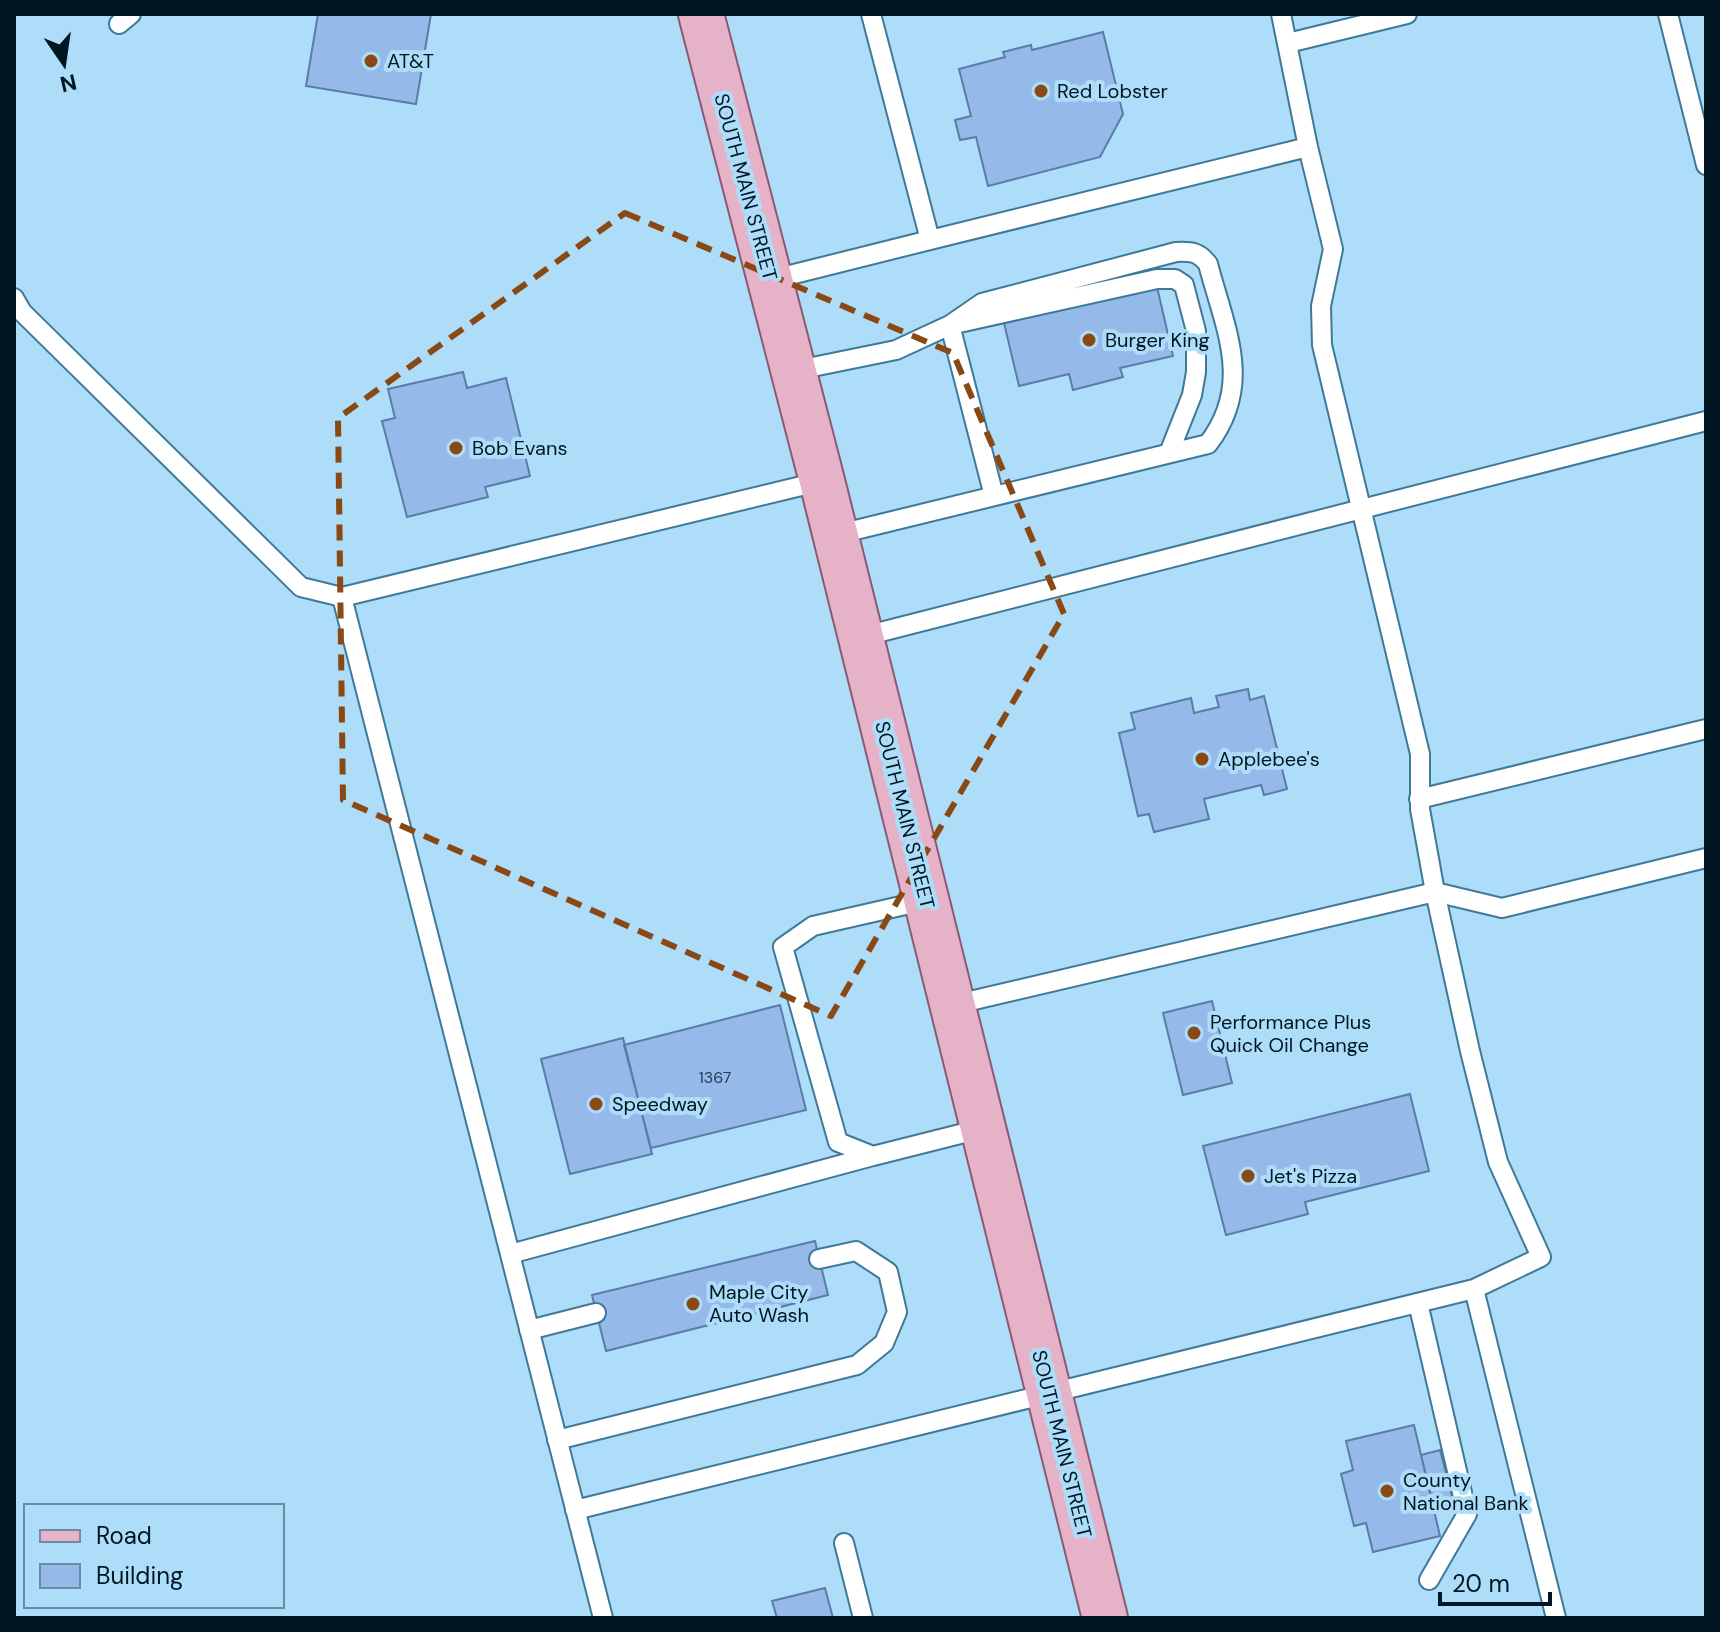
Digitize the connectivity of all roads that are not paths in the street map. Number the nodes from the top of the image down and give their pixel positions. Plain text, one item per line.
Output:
1 (701, 14) edge
2 (871, 14) edge
3 (1281, 14) edge
4 (1407, 14) edge
5 (1668, 14) edge
6 (1288, 43) junction
7 (1308, 147) junction
8 (1706, 165) edge
9 (930, 240) junction
10 (770, 280) junction
11 (14, 298) edge
12 (950, 325) junction
13 (793, 371) junction
14 (1706, 421) edge
15 (1169, 453) junction
16 (822, 481) junction
17 (994, 496) junction
18 (1362, 511) junction
19 (835, 535) junction
20 (342, 597) junction
21 (861, 637) junction
22 (1706, 729) edge
23 (1419, 799) junction
24 (1706, 858) edge
25 (1435, 892) junction
26 (927, 900) junction
27 (953, 1005) junction
28 (984, 1128) junction
29 (873, 1156) junction
30 (510, 1254) junction
31 (819, 1259) dead end
32 (1474, 1289) junction
33 (1418, 1303) junction
34 (596, 1313) dead end
35 (529, 1330) junction
36 (1050, 1392) junction
37 (557, 1440) junction
38 (575, 1510) junction
39 (844, 1543) dead end
40 (1429, 1580) dead end
41 (603, 1618) edge
42 (863, 1618) edge
43 (1105, 1618) edge
44 (1556, 1618) edge

1 - 10 main road, SOUTH MAIN STREET
2 - 9 lane
3 - 6 lane
4 - 6 lane
5 - 8 lane
6 - 7 lane
7 - 9 lane
7 - 18 lane
9 - 10 lane
10 - 13 main road, SOUTH MAIN STREET
11 - 20 lane
12 - 13 lane
12 - 15 lane
12 - 15 lane
12 - 17 lane
13 - 16 main road, SOUTH MAIN STREET
14 - 18 lane
15 - 17 lane
16 - 19 main road, SOUTH MAIN STREET
16 - 20 lane
17 - 19 lane
18 - 21 lane
18 - 23 lane
19 - 21 main road, SOUTH MAIN STREET
20 - 30 lane
21 - 26 main road, SOUTH MAIN STREET
22 - 23 lane
23 - 25 lane
24 - 25 lane
25 - 27 lane
25 - 32 lane
26 - 27 main road, SOUTH MAIN STREET
26 - 29 lane
27 - 28 main road, SOUTH MAIN STREET
28 - 29 lane
28 - 36 main road, SOUTH MAIN STREET
29 - 30 lane
30 - 35 lane
31 - 37 lane
32 - 33 lane
32 - 44 lane
33 - 36 lane
33 - 40 lane
34 - 35 lane
35 - 37 lane
36 - 38 lane
36 - 43 main road, SOUTH MAIN STREET
37 - 38 lane
38 - 41 lane
39 - 42 lane

